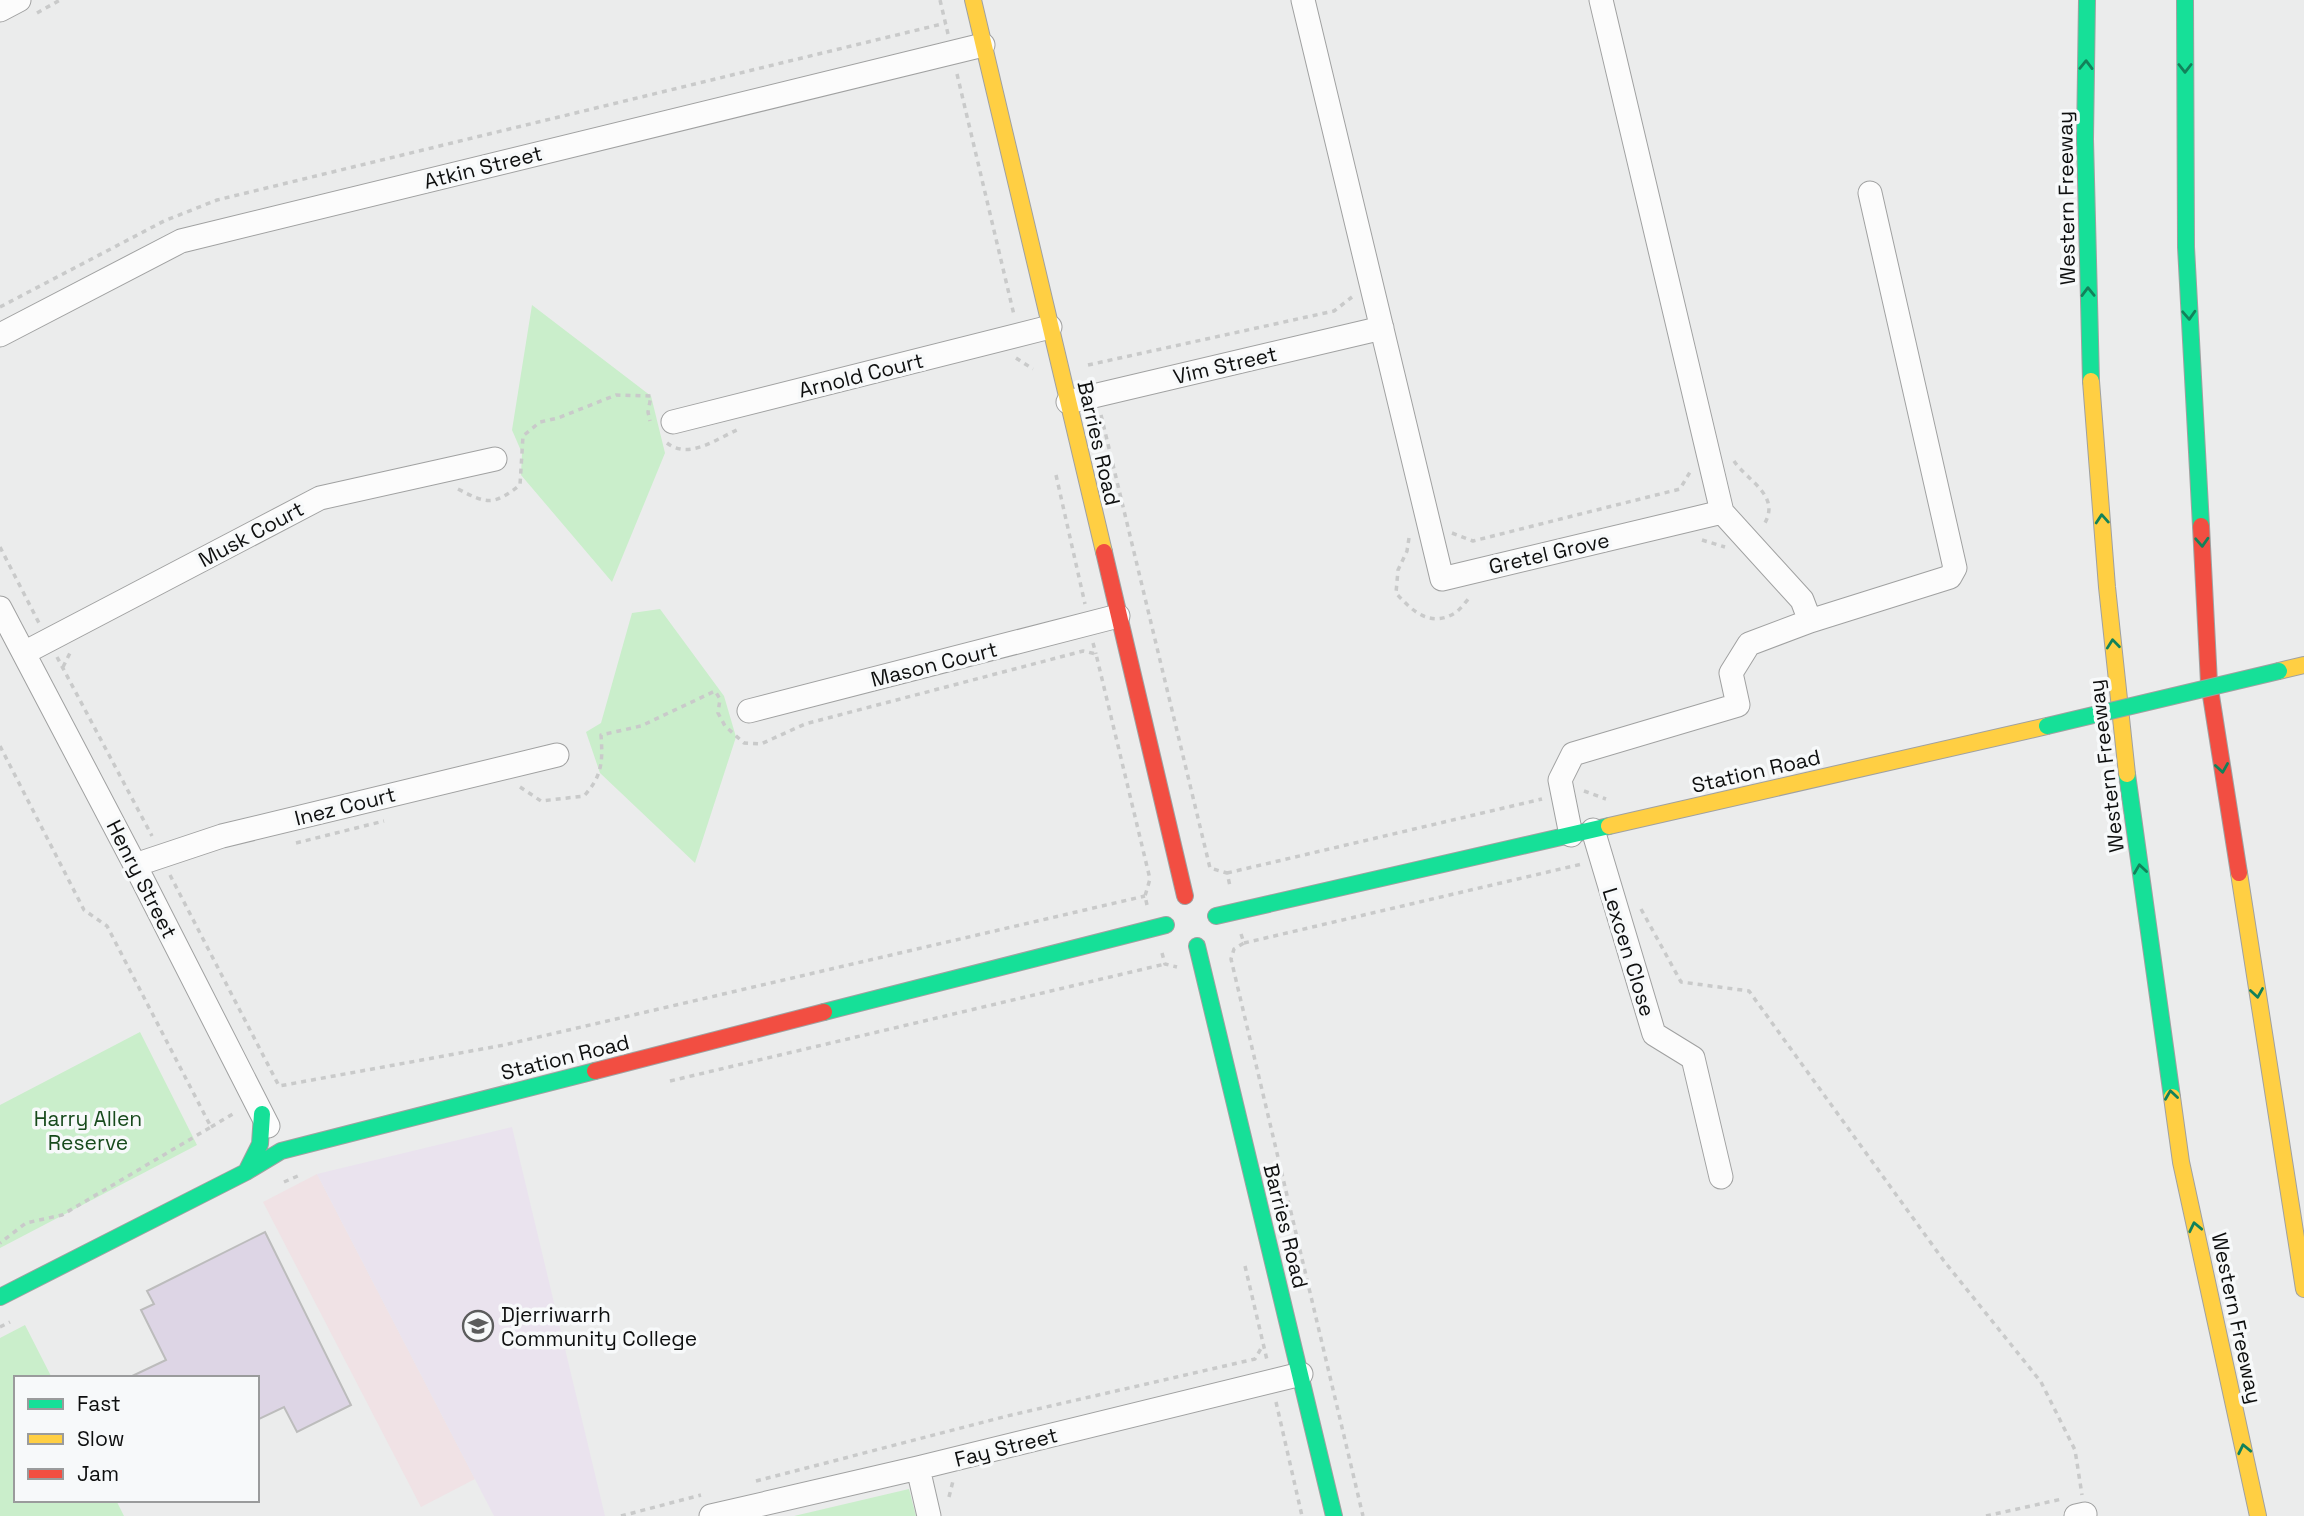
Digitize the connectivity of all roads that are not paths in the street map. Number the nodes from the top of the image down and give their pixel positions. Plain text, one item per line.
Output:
1 (19, 0) edge
2 (973, 0) edge
3 (1303, 0) edge
4 (1601, 0) edge
5 (2087, 0) edge
6 (2185, 0) edge
7 (0, 10) edge
8 (983, 45) junction
9 (1870, 193) dead end
10 (1050, 327) junction
11 (1382, 328) junction
12 (0, 335) edge
13 (1068, 402) junction
14 (663, 431) road end
15 (495, 459) dead end
16 (1722, 512) junction
17 (0, 608) edge
18 (1118, 617) junction
19 (1810, 621) junction
20 (24, 653) junction
21 (2304, 665) edge
22 (749, 711) dead end
23 (557, 755) dead end
24 (1582, 833) junction
25 (135, 864) junction
26 (1216, 916) junction
27 (1175, 919) junction
28 (1197, 946) junction
29 (262, 1114) junction
30 (281, 1151) junction
31 (246, 1171) junction
32 (1721, 1177) dead end
33 (2304, 1289) edge
34 (0, 1297) edge
35 (1301, 1374) junction
36 (918, 1468) junction
37 (706, 1506) edge
38 (929, 1516) edge
39 (1334, 1516) edge
40 (2258, 1516) edge

1 - 7 street
2 - 8 main road, Barries Road
3 - 11 street, Gretel Grove
4 - 16 street
40 -> 5 main road, Western Freeway
6 -> 33 main road
8 - 10 main road, Barries Road
8 - 12 street, Atkin Street
9 - 19 street
10 - 13 main road, Barries Road
10 - 14 street, Arnold Court
11 - 13 street, Vim Street
11 - 16 street, Gretel Grove
13 - 18 main road, Barries Road
15 - 20 street, Musk Court
16 - 19 street
17 - 20 street, Henry Street
18 - 22 street, Mason Court
18 - 27 main road, Barries Road
19 - 24 street, Lexcen Close
20 - 25 street, Henry Street
21 - 24 main road, Station Road, bridge
23 - 25 street, Inez Court
24 - 26 main road, Station Road
24 - 32 street, Lexcen Close
25 - 29 street, Henry Street
26 - 27 main road
26 - 28 main road
27 - 28 main road
27 - 30 main road, Station Road
28 - 35 main road, Barries Road
29 - 30 street, Henry Street
29 - 31 main road
30 - 31 main road, Station Road
31 - 34 main road, Station Road
35 - 36 street, Fay Street
35 - 39 main road, Barries Road
36 - 37 street, Fay Street
36 - 38 street

